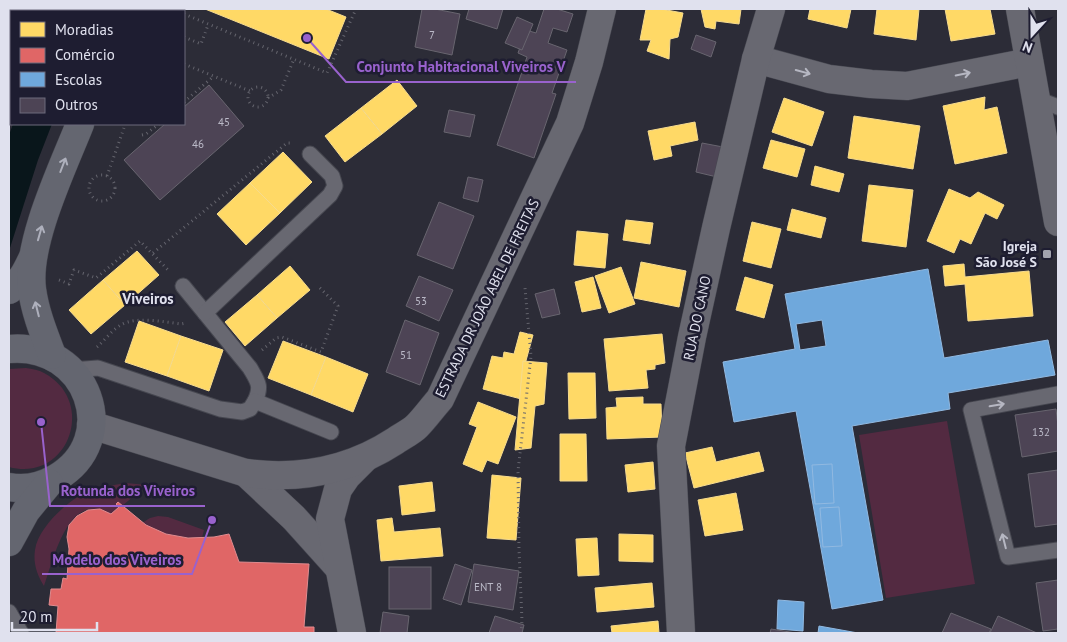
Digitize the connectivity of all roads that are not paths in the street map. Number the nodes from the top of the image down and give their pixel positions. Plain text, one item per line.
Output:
1 (602, 9) edge
2 (771, 9) edge
3 (1020, 9) edge
4 (756, 59) junction
5 (1028, 62) junction
6 (1047, 102) edge
7 (80, 125) edge
8 (310, 154) road end
9 (1058, 222) edge
10 (32, 259) junction
11 (182, 286) road end
12 (9, 290) edge
13 (205, 313) junction
14 (9, 349) edge
15 (62, 362) junction
16 (1058, 394) edge
17 (255, 401) junction
18 (91, 425) junction
19 (331, 432) dead end
20 (364, 459) junction
21 (258, 474) junction
22 (48, 482) junction
23 (9, 487) edge
24 (9, 542) edge
25 (1058, 550) edge
26 (339, 568) junction
27 (9, 612) edge
28 (21, 633) edge
29 (352, 633) edge
30 (680, 633) edge

1 - 20 street, ESTRADA DR JOÃO ABEL DE FREITAS
2 - 4 street, RUA DO CANO
3 - 5 street
4 -> 5 street
4 - 30 street, RUA DO CANO
5 - 6 street
6 - 9 street
10 -> 7 main road
8 - 13 lane
10 - 12 main road
15 -> 10 main road
11 - 13 lane
13 - 17 lane
14 - 15 main road
15 - 17 lane
15 - 18 main road
25 -> 16 lane
17 - 19 lane
18 - 21 street, ESTRADA DR JOÃO ABEL DE FREITAS
18 - 22 main road
20 - 21 street, ESTRADA DR JOÃO ABEL DE FREITAS
20 - 26 street
21 - 26 street
22 - 23 main road
22 - 24 main road
26 - 29 street
27 - 28 lane

